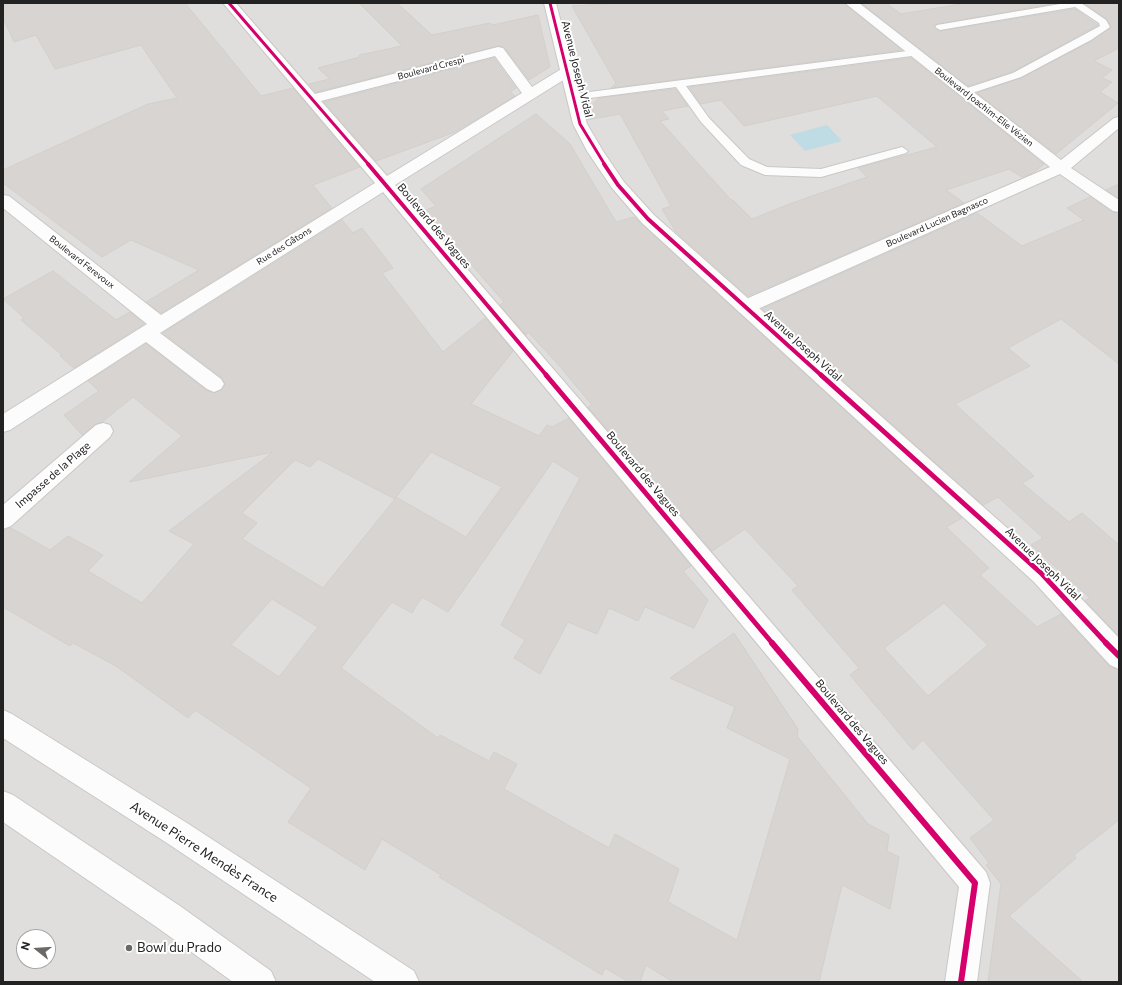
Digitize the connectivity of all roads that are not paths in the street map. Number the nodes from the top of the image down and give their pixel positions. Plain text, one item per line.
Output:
1 (229, 3) edge
2 (550, 3) edge
3 (851, 3) edge
4 (1076, 4) edge
5 (940, 27) dead end
6 (915, 53) junction
7 (568, 71) junction
8 (679, 84) junction
9 (965, 92) junction
10 (530, 94) junction
11 (574, 97) junction
12 (312, 99) junction
13 (1119, 120) edge
14 (902, 150) dead end
15 (1061, 168) junction
16 (385, 184) junction
17 (3, 200) edge
18 (1119, 207) edge
19 (745, 307) junction
20 (153, 328) junction
21 (214, 384) dead end
22 (3, 424) edge
23 (103, 431) dead end
24 (3, 519) edge
25 (1119, 656) edge
26 (3, 723) edge
27 (3, 805) edge
28 (260, 982) edge
29 (403, 982) edge
30 (961, 982) edge

1 - 12 street, Boulevard des Vagues
2 - 7 street, Avenue Joseph Vidal
3 - 6 street, Boulevard Joachim-Elie Vézien
4 - 5 lane
4 - 9 lane
6 - 8 lane
6 - 9 street, Boulevard Joachim-Elie Vézien
7 - 10 street, Rue des Gâtons
7 - 11 street, Avenue Joseph Vidal
8 - 11 lane
8 - 14 lane
9 - 15 street, Boulevard Joachim-Elie Vézien
10 - 12 street, Boulevard Crespi
10 - 16 street, Rue des Gâtons
11 - 19 street, Avenue Joseph Vidal
12 - 16 street, Boulevard des Vagues
13 - 15 street, Boulevard Lucien Bagnasco
15 - 18 street, Boulevard Joachim-Elie Vézien
15 - 19 street, Boulevard Lucien Bagnasco
16 - 20 street, Rue des Gâtons
16 - 30 street, Boulevard des Vagues
17 - 20 street, Boulevard Ferevoux
19 - 25 street, Avenue Joseph Vidal
20 - 21 street, Boulevard Ferevoux
20 - 22 street, Rue des Gâtons
23 - 24 street, Impasse de la Plage
26 - 29 street, Avenue Pierre Mendès France
27 - 28 street

